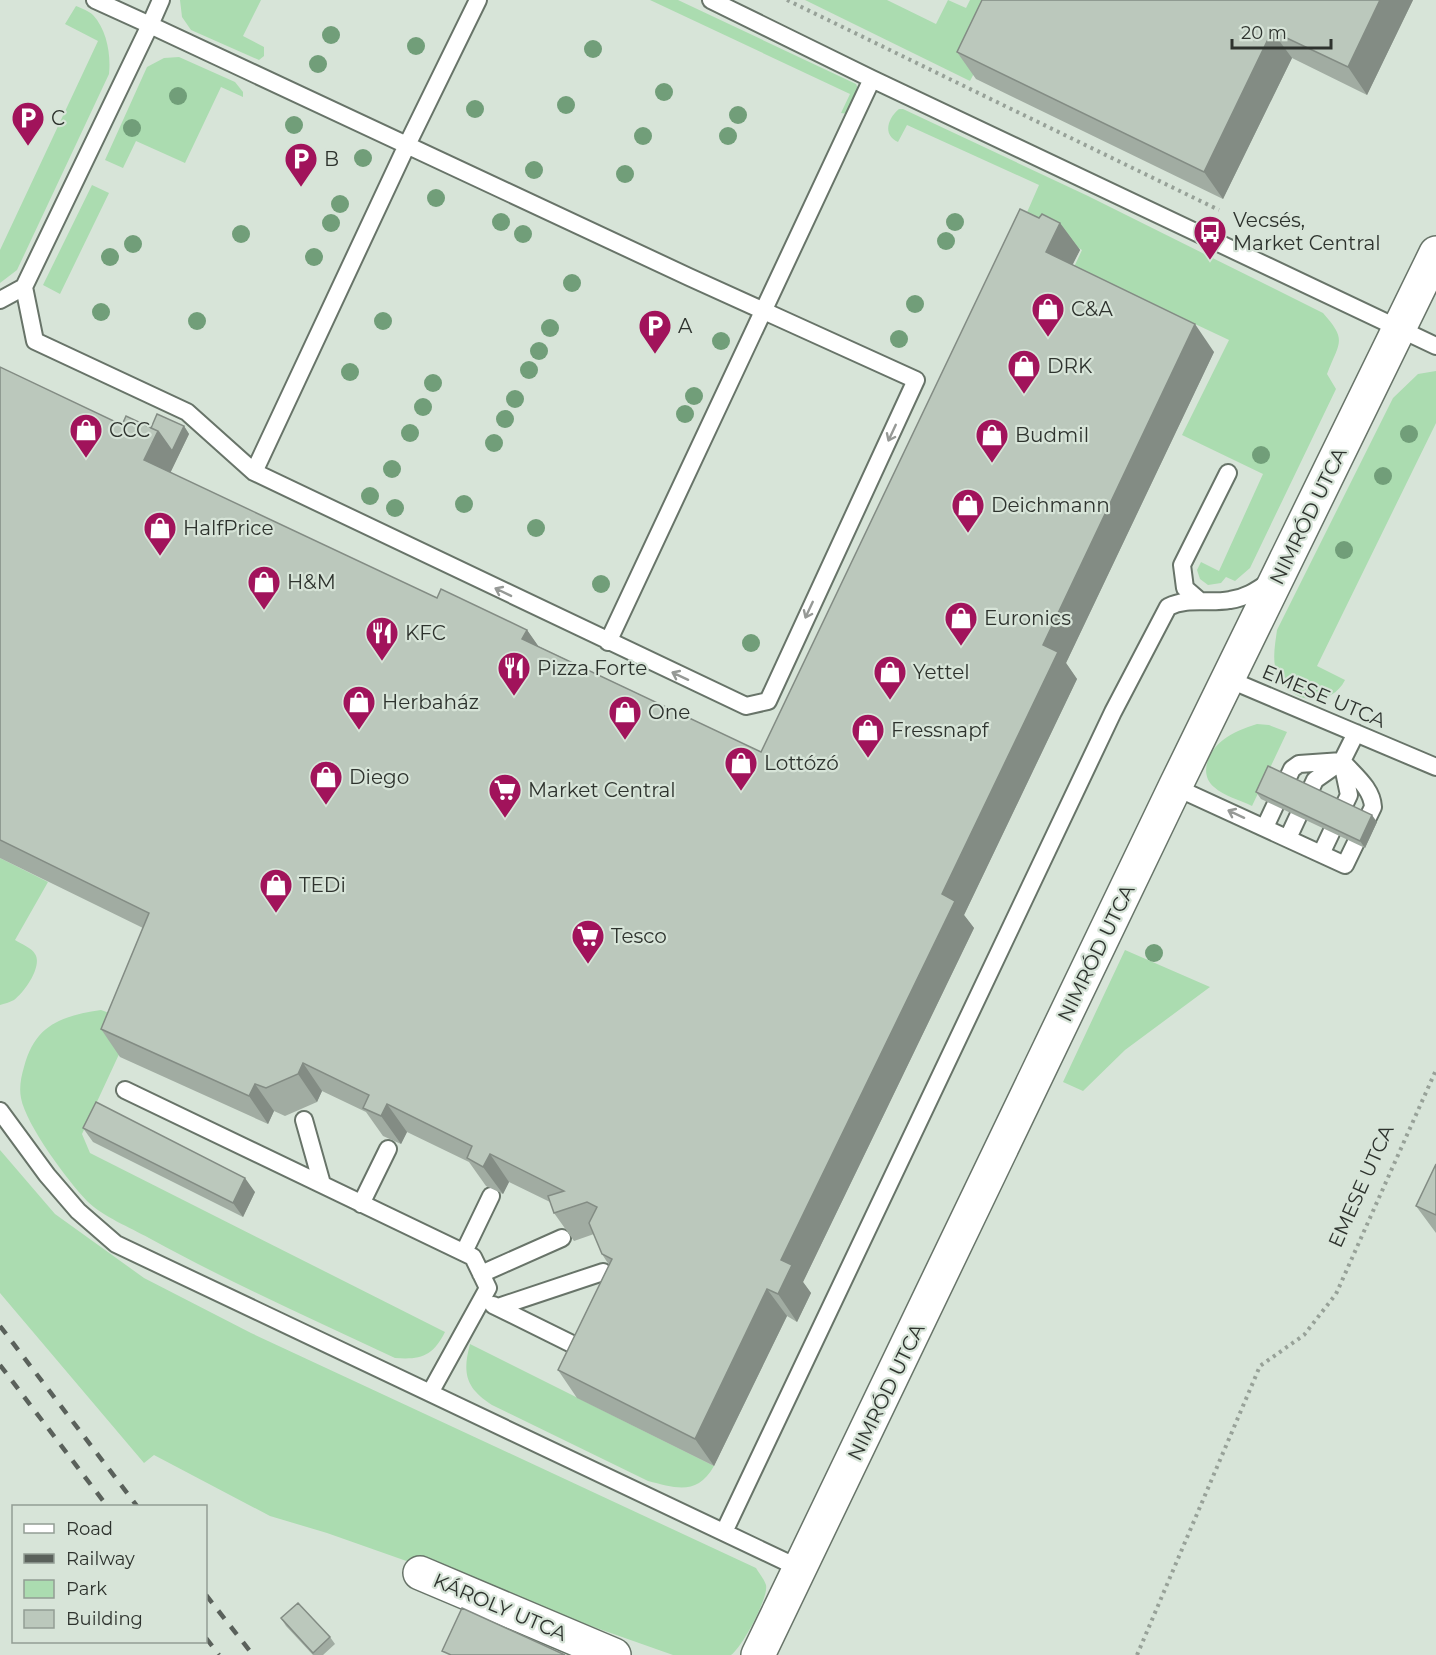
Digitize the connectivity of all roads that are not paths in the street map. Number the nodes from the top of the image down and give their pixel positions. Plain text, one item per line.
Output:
1 (96, 0) edge
2 (161, 0) edge
3 (478, 0) edge
4 (711, 0) edge
5 (150, 25) junction
6 (872, 79) junction
7 (407, 145) junction
8 (1436, 253) edge
9 (24, 286) junction
10 (0, 300) edge
11 (764, 311) junction
12 (1400, 329) junction
13 (1436, 346) edge
14 (254, 472) junction
15 (1228, 473) dead end
16 (1182, 565) junction
17 (1279, 574) junction
18 (1200, 601) junction
19 (1168, 607) junction
20 (608, 642) junction
21 (1228, 679) junction
22 (1356, 733) junction
23 (1342, 762) junction
24 (1436, 767) edge
25 (1175, 787) junction
26 (1264, 827) junction
27 (1288, 838) junction
28 (1321, 854) junction
29 (125, 1090) dead end
30 (0, 1111) edge
31 (304, 1120) dead end
32 (388, 1149) dead end
33 (322, 1184) junction
34 (491, 1196) dead end
35 (362, 1203) junction
36 (562, 1238) edge
37 (464, 1252) junction
38 (603, 1272) edge
39 (481, 1274) junction
40 (482, 1299) junction
41 (498, 1307) junction
42 (574, 1345) edge
43 (430, 1393) junction
44 (724, 1532) junction
45 (801, 1569) junction
46 (420, 1573) dead end
47 (614, 1655) edge
48 (759, 1655) edge

1 - 5 lane
2 - 5 lane
3 - 7 lane
4 - 6 lane
5 - 7 lane
5 - 9 lane
6 - 11 lane
6 - 12 lane
7 - 11 lane
7 - 14 lane
8 - 12 street, NIMRÓD UTCA
9 - 10 lane
9 - 14 lane
11 - 20 lane
11 -> 20 lane
12 - 13 lane
12 - 17 street, NIMRÓD UTCA
20 -> 14 lane
15 - 16 lane
16 - 18 lane
16 - 19 lane
17 - 18 lane
17 - 21 street, NIMRÓD UTCA
18 - 19 lane
19 - 44 lane
21 - 22 lane, EMESE UTCA
21 - 25 street, NIMRÓD UTCA
22 - 23 lane
22 - 24 lane, EMESE UTCA
23 - 26 lane
23 - 27 lane
23 - 28 lane
23 - 28 lane
26 -> 25 lane
25 - 45 street, NIMRÓD UTCA
26 - 27 lane
27 - 28 lane
29 - 33 lane
30 - 43 lane
31 - 33 lane
32 - 35 lane
33 - 35 lane
34 - 37 lane
35 - 37 lane
36 - 39 lane
37 - 39 lane
38 - 41 lane
39 - 40 lane
40 - 41 lane
40 - 43 lane
41 - 42 lane
43 - 44 lane
44 - 45 lane
45 - 48 street, NIMRÓD UTCA
46 - 47 street, KÁROLY UTCA

